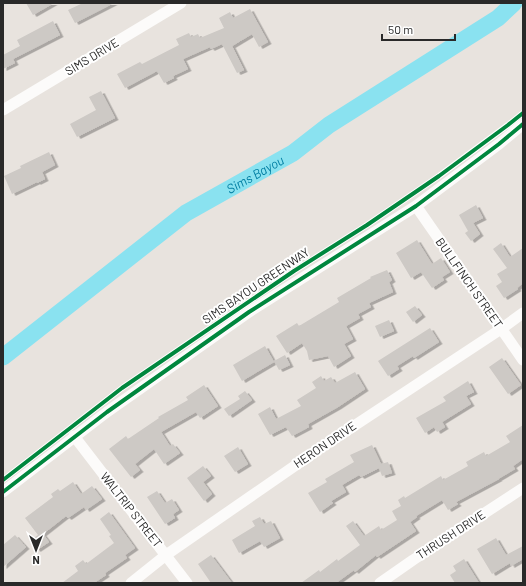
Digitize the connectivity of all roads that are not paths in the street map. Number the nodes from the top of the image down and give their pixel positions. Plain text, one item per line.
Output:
1 (181, 3) edge
2 (3, 110) edge
3 (523, 124) edge
4 (416, 206) junction
5 (523, 313) edge
6 (501, 329) junction
7 (523, 360) edge
8 (74, 436) junction
9 (523, 488) edge
10 (3, 492) edge
11 (166, 555) junction
12 (131, 583) edge
13 (187, 583) edge
14 (380, 583) edge

1 - 2 street, SIMS DRIVE
3 - 4 street
4 - 6 street, BULLFINCH STREET
4 - 8 street
5 - 6 street, HERON DRIVE
6 - 7 street, BULLFINCH STREET
6 - 11 street, HERON DRIVE
8 - 10 street
8 - 11 street, WALTRIP STREET
9 - 14 street, THRUSH DRIVE
11 - 12 street, HERON DRIVE
11 - 13 street, WALTRIP STREET

